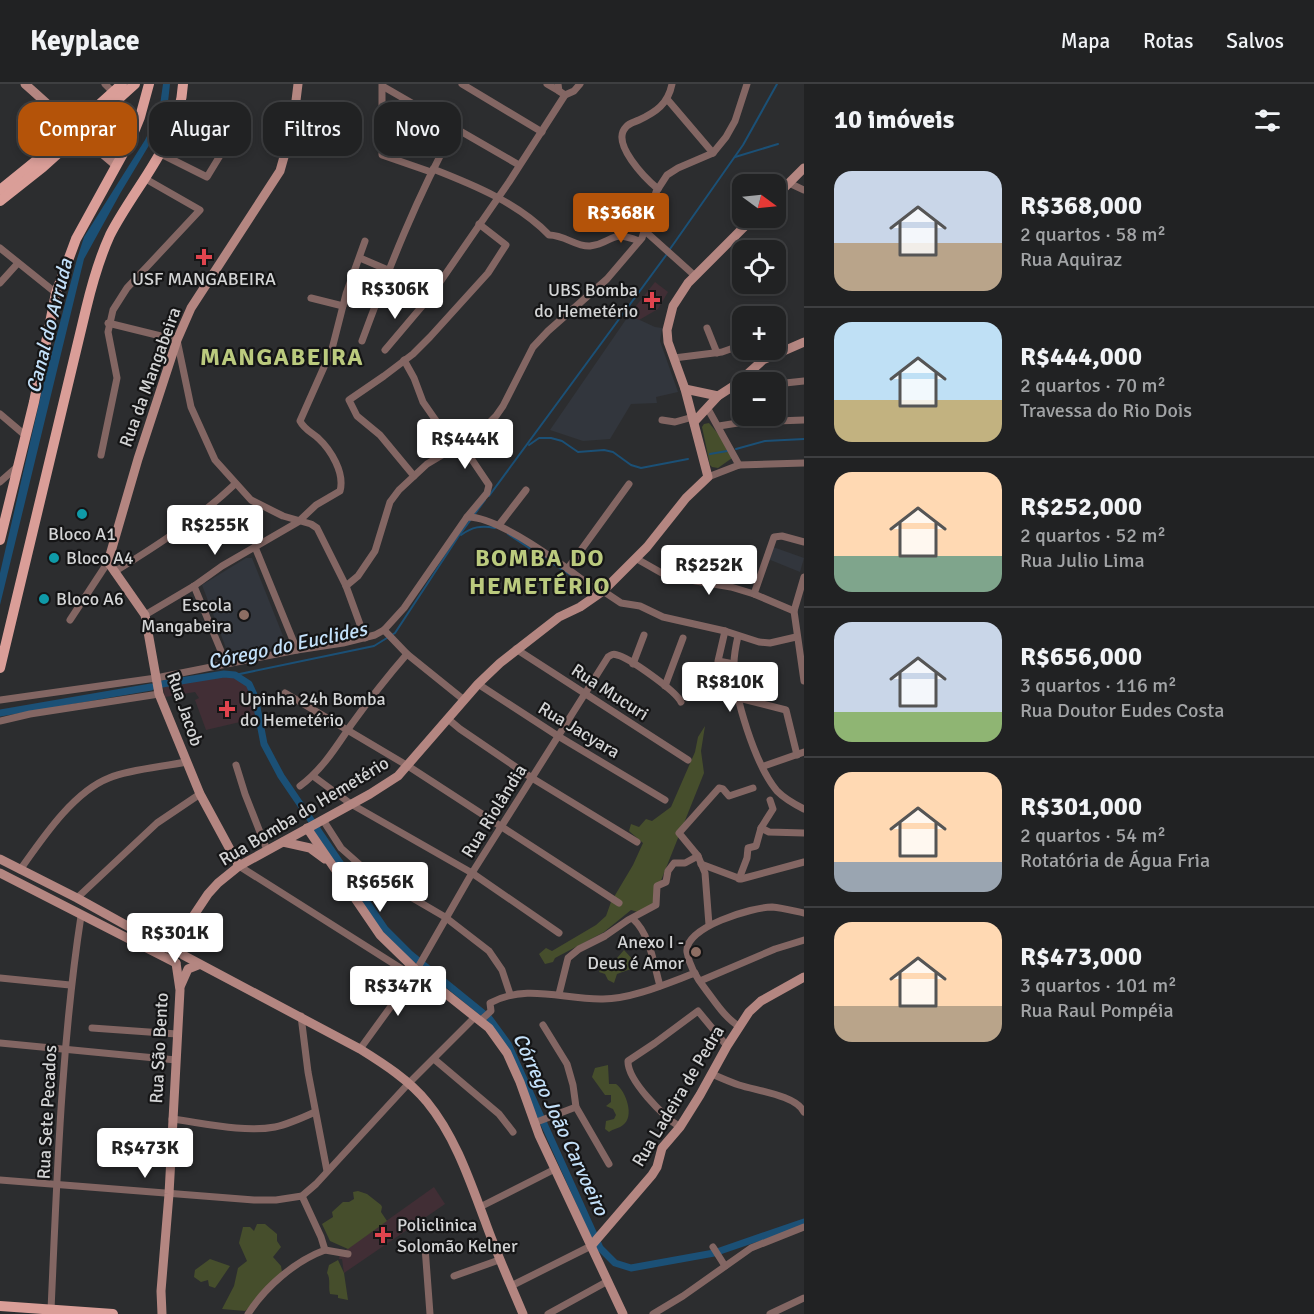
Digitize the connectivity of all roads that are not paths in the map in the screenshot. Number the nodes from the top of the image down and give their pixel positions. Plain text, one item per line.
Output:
1 (25, 84) edge
2 (105, 84) edge
3 (122, 84) edge
4 (134, 84) edge
5 (183, 84) edge
6 (298, 84) edge
7 (462, 84) edge
8 (547, 84) edge
9 (580, 84) edge
10 (672, 84) edge
11 (747, 84) edge
12 (383, 85) edge
13 (148, 90) edge
14 (561, 90) edge
15 (113, 92) junction
16 (667, 99) junction
17 (44, 102) edge
18 (104, 102) edge
19 (112, 102) edge
20 (180, 102) edge
21 (411, 102) edge
22 (461, 131) edge
23 (542, 132) junction
24 (713, 153) junction
25 (45, 156) edge
26 (50, 156) edge
27 (105, 156) edge
28 (157, 156) edge
29 (165, 156) edge
30 (220, 156) edge
31 (440, 156) edge
32 (116, 165) junction
33 (519, 165) junction
34 (804, 168) edge
35 (432, 170) junction
36 (144, 178) junction
37 (789, 183) junction
38 (786, 186) edge
39 (658, 189) junction
40 (0, 190) edge
41 (804, 190) edge
42 (498, 198) junction
43 (0, 201) edge
44 (479, 224) junction
45 (743, 228) edge
46 (645, 231) junction
47 (364, 241) dead end
48 (639, 241) junction
49 (0, 248) edge
50 (360, 258) junction
51 (18, 263) junction
52 (388, 272) junction
53 (694, 275) junction
54 (0, 283) edge
55 (56, 294) junction
56 (311, 298) dead end
57 (429, 298) junction
58 (343, 306) junction
59 (108, 324) junction
60 (707, 328) dead end
61 (177, 340) junction
62 (362, 341) dead end
63 (804, 342) edge
64 (732, 348) edge
65 (385, 350) dead end
66 (786, 350) edge
67 (717, 353) junction
68 (674, 358) junction
69 (404, 360) junction
70 (763, 360) edge
71 (751, 372) edge
72 (804, 381) edge
73 (786, 383) edge
74 (686, 389) junction
75 (732, 389) edge
76 (718, 396) junction
77 (708, 409) junction
78 (0, 414) edge
79 (694, 419) junction
80 (662, 420) dead end
81 (804, 420) edge
82 (719, 426) junction
83 (26, 436) junction
84 (459, 446) junction
85 (101, 455) dead end
86 (804, 463) edge
87 (739, 465) junction
88 (18, 466) junction
89 (414, 476) junction
90 (708, 477) junction
91 (0, 482) edge
92 (235, 484) junction
93 (629, 484) dead end
94 (526, 490) dead end
95 (470, 517) junction
96 (298, 522) junction
97 (499, 525) junction
98 (0, 540) edge
99 (804, 542) edge
100 (255, 547) junction
101 (637, 559) junction
102 (108, 562) junction
103 (568, 568) junction
104 (114, 572) junction
105 (804, 577) edge
106 (194, 586) junction
107 (345, 586) junction
108 (602, 592) junction
109 (754, 594) junction
110 (794, 611) junction
111 (145, 615) junction
112 (70, 620) dead end
113 (795, 627) junction
114 (804, 627) edge
115 (725, 631) junction
116 (385, 632) junction
117 (644, 635) dead end
118 (738, 636) junction
119 (796, 637) junction
120 (365, 638) junction
121 (683, 638) dead end
122 (516, 649) junction
123 (297, 650) junction
124 (406, 654) junction
125 (226, 663) junction
126 (633, 664) junction
127 (734, 664) junction
128 (0, 668) edge
129 (156, 678) junction
130 (804, 681) edge
131 (478, 684) junction
132 (665, 686) junction
133 (285, 693) dead end
134 (584, 693) junction
135 (159, 694) junction
136 (739, 698) junction
137 (0, 700) edge
138 (464, 700) junction
139 (681, 702) dead end
140 (448, 719) junction
141 (0, 721) edge
142 (348, 729) junction
143 (558, 736) junction
144 (801, 753) edge
145 (688, 760) dead end
146 (186, 762) junction
147 (236, 765) dead end
148 (408, 766) junction
149 (764, 766) junction
150 (313, 776) junction
151 (532, 778) junction
152 (300, 786) dead end
153 (753, 788) dead end
154 (200, 794) junction
155 (665, 800) dead end
156 (770, 800) dead end
157 (351, 804) junction
158 (804, 809) edge
159 (315, 824) junction
160 (502, 827) junction
161 (761, 828) junction
162 (804, 833) edge
163 (283, 842) junction
164 (637, 842) dead end
165 (267, 850) junction
166 (698, 856) junction
167 (0, 859) edge
168 (804, 862) edge
169 (701, 864) junction
170 (332, 865) junction
171 (239, 866) junction
172 (20, 870) junction
173 (0, 873) edge
174 (472, 873) junction
175 (739, 879) junction
176 (77, 898) junction
177 (619, 903) dead end
178 (804, 913) edge
179 (81, 916) junction
180 (445, 917) junction
181 (633, 919) junction
182 (709, 925) junction
183 (560, 933) dead end
184 (804, 940) edge
185 (174, 954) junction
186 (198, 965) junction
187 (416, 970) junction
188 (695, 973) junction
189 (804, 977) edge
190 (0, 978) edge
191 (700, 981) junction
192 (70, 985) junction
193 (660, 986) junction
194 (180, 990) junction
195 (510, 994) junction
196 (559, 994) junction
197 (301, 1017) junction
198 (483, 1017) junction
199 (543, 1025) dead end
200 (92, 1028) dead end
201 (740, 1028) junction
202 (177, 1034) junction
203 (0, 1043) edge
204 (727, 1046) junction
205 (360, 1049) junction
206 (64, 1050) junction
207 (434, 1059) junction
208 (176, 1060) junction
209 (712, 1074) junction
210 (408, 1084) junction
211 (576, 1107) junction
212 (315, 1112) junction
213 (804, 1112) edge
214 (172, 1119) junction
215 (536, 1123) junction
216 (680, 1127) junction
217 (513, 1132) dead end
218 (609, 1164) dead end
219 (555, 1169) junction
220 (327, 1171) junction
221 (0, 1180) edge
222 (58, 1184) junction
223 (169, 1194) junction
224 (302, 1196) junction
225 (480, 1207) junction
226 (804, 1227) edge
227 (592, 1245) junction
228 (425, 1247) dead end
229 (712, 1247) dead end
230 (325, 1250) junction
231 (348, 1254) dead end
232 (500, 1260) junction
233 (725, 1266) junction
234 (454, 1276) dead end
235 (608, 1281) junction
236 (511, 1286) junction
237 (804, 1298) edge
238 (0, 1306) edge
239 (51, 1310) junction
240 (113, 1314) edge
241 (162, 1314) edge
242 (248, 1314) edge
243 (430, 1314) edge
244 (523, 1314) edge
245 (548, 1314) edge
246 (623, 1314) edge
247 (653, 1314) edge
248 (770, 1314) edge

1 - 17 main road
2 - 15 street
3 - 15 main road
4 - 13 main road
4 - 19 main road
5 - 20 main road
6 - 61 main road, Rua da Mangabeira
7 - 23 street
8 - 14 street
9 - 14 street
10 - 16 street
11 - 24 street
12 - 21 street
12 - 35 street
13 - 32 main road
14 - 23 street
15 - 18 main road
16 - 24 street
16 - 39 street
22 - 33 street
23 - 33 street
24 - 39 street
25 - 40 main road
26 - 43 main road
27 - 32 main road
28 - 36 main road
29 - 30 street
31 - 35 street
32 - 55 main road
33 - 42 street
34 - 37 main road
35 - 42 street
35 - 52 street
36 - 59 street
36 - 128 main road
37 - 38 main road
37 - 41 street
39 - 46 street
42 - 44 street
42 - 48 street
44 - 57 street
44 - 69 street
45 - 53 main road
46 - 48 street
46 - 53 street
47 - 50 street
48 - 84 street
49 - 51 street
50 - 52 street
50 - 58 street
51 - 54 street
51 - 55 street
52 - 57 street
52 - 62 street
53 - 68 main road
55 - 83 main road
56 - 58 street
57 - 65 street
58 - 96 street
59 - 61 street
59 - 85 street
60 - 67 street
61 - 92 street
61 - 102 main road, Rua da Mangabeira
63 - 66 main road
64 - 67 street
67 - 68 street
68 - 74 main road
69 - 84 street
69 - 89 street
70 - 71 main road
72 - 73 street
74 - 76 main road
74 - 79 main road
75 - 76 main road
76 - 77 main road
77 - 79 main road
77 - 82 street
78 - 83 street
79 - 80 street
79 - 90 main road
81 - 82 street
82 - 87 street
83 - 88 main road
84 - 89 street
84 - 95 street
86 - 87 street
87 - 90 street
88 - 91 street
88 - 98 main road
89 - 107 street
90 - 101 main road, Rua Bomba do Hemetério
92 - 96 street
92 - 104 street
93 - 103 street
94 - 97 street
95 - 97 street
95 - 116 street
96 - 100 street
96 - 107 street
97 - 103 street
99 - 109 street
100 - 106 street
100 - 123 street
101 - 108 main road, Rua Bomba do Hemetério
101 - 109 street
102 - 104 main road, Rua Jacob
102 - 112 street
103 - 108 street
104 - 111 main road, Rua Jacob
105 - 110 street
106 - 111 street
106 - 125 street
107 - 120 street
108 - 115 street
108 - 122 main road, Rua Bomba do Hemetério
109 - 110 street
110 - 113 street
111 - 129 main road, Rua Jacob
113 - 114 street
113 - 119 street
115 - 118 street
115 - 127 street
116 - 120 street
116 - 124 street
117 - 126 street
118 - 119 street
118 - 127 street
119 - 130 street
120 - 123 street
121 - 132 street
122 - 131 main road, Rua Bomba do Hemetério
122 - 134 street, Rua Mucuri
123 - 125 street
124 - 138 street
124 - 142 street
125 - 129 street
126 - 132 street
126 - 134 street, Rua Riolândia
127 - 136 street
129 - 135 main road, Rua Jacob
129 - 137 street
131 - 138 main road, Rua Bomba do Hemetério
131 - 143 street, Rua Jacyara
132 - 139 street
133 - 142 street
134 - 143 street, Rua Riolândia
134 - 145 street, Rua Mucuri
135 - 141 street
135 - 146 main road, Rua Jacob
136 - 144 street
136 - 149 street
138 - 140 main road, Rua Bomba do Hemetério
140 - 148 main road, Rua Bomba do Hemetério
140 - 151 street
142 - 148 street
142 - 150 street
143 - 151 street, Rua Riolândia
143 - 155 street, Rua Jacyara
144 - 149 street
146 - 154 main road, Rua Jacob
146 - 172 street
147 - 165 street
148 - 157 main road, Rua Bomba do Hemetério
148 - 160 street
149 - 158 street
150 - 152 street
150 - 157 street
151 - 160 street, Rua Riolândia
151 - 164 street
153 - 166 street
154 - 171 main road, Rua Jacob
154 - 176 street
156 - 161 street
157 - 159 main road, Rua Bomba do Hemetério
157 - 174 street
159 - 163 main road, Rua Bomba do Hemetério
159 - 170 main road
159 - 180 street
160 - 174 street, Rua Riolândia
160 - 177 street
161 - 162 street
161 - 175 street
163 - 165 main road, Rua Bomba do Hemetério
163 - 170 main road
165 - 171 main road, Rua Bomba do Hemetério
166 - 169 street
166 - 181 street
167 - 172 main road
168 - 175 street
169 - 175 street
169 - 182 street
170 - 187 main road
171 - 185 main road, Rua Bomba do Hemetério
171 - 187 street
172 - 176 main road
173 - 179 main road
174 - 180 street, Rua Riolândia
174 - 183 street
176 - 185 main road
178 - 182 street
179 - 185 main road
179 - 192 street, Rua Sete Pecados
180 - 187 street, Rua Riolândia
180 - 195 street
181 - 193 street
181 - 196 street
182 - 188 street
184 - 191 street
185 - 186 main road
185 - 194 main road, Rua São Bento
186 - 194 main road
186 - 197 main road
187 - 198 main road
187 - 205 street, Rua Riolândia
188 - 191 street
188 - 193 street
189 - 201 main road, Rua Ladeira de Pedra
190 - 192 street
191 - 201 street
192 - 206 street, Rua Sete Pecados
193 - 196 street
194 - 202 main road, Rua São Bento
195 - 196 street
195 - 198 street
197 - 205 main road
197 - 212 street
198 - 207 street
198 - 215 main road
199 - 211 street
200 - 202 street
201 - 204 main road, Rua Ladeira de Pedra
202 - 208 main road, Rua São Bento
203 - 206 street
204 - 209 main road, Rua Ladeira de Pedra
204 - 216 street
205 - 210 main road
206 - 208 street
206 - 222 street, Rua Sete Pecados
207 - 210 street
207 - 217 street
208 - 214 main road, Rua São Bento
209 - 213 street
209 - 216 main road, Rua Ladeira de Pedra
210 - 220 street
210 - 225 main road
211 - 215 street
211 - 218 street
212 - 214 street
212 - 220 street
214 - 223 main road, Rua São Bento
215 - 219 main road
216 - 227 main road, Rua Ladeira de Pedra
219 - 225 street
219 - 227 main road
220 - 224 street
221 - 222 street
222 - 223 street
222 - 239 street, Rua Sete Pecados
223 - 224 street
223 - 241 main road, Rua São Bento
224 - 230 street
225 - 232 main road
226 - 233 street
227 - 235 main road
227 - 236 street
228 - 243 street
229 - 233 street
230 - 231 street
230 - 242 street
232 - 234 street
232 - 236 main road
233 - 247 street
235 - 245 street
235 - 246 main road
236 - 244 main road
237 - 248 street
238 - 239 main road
239 - 240 main road

